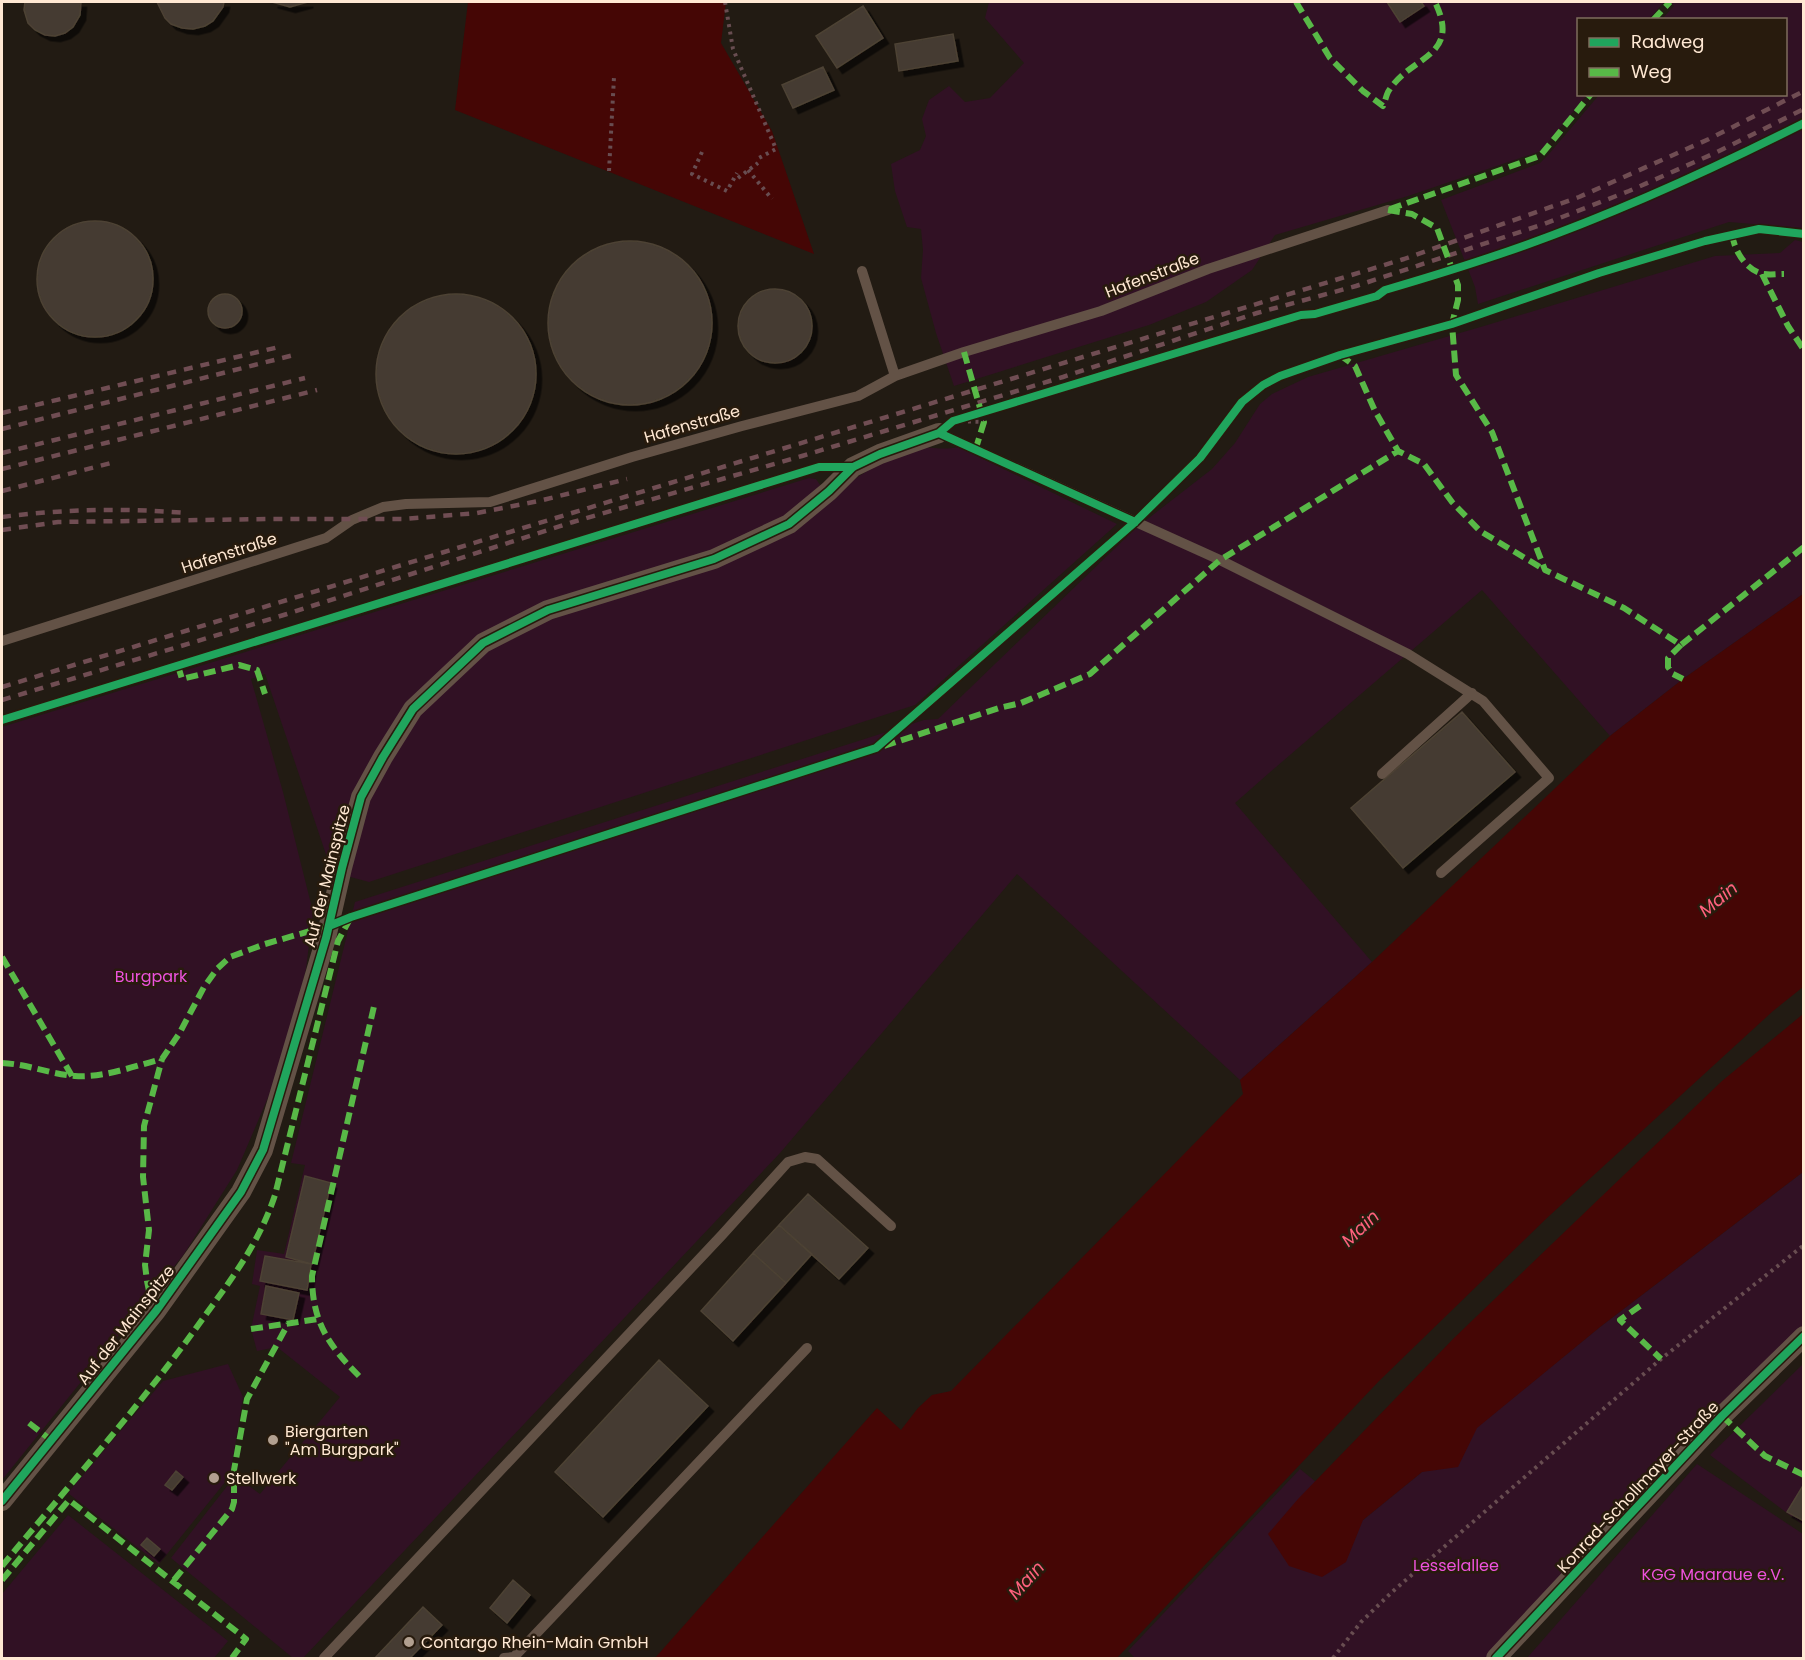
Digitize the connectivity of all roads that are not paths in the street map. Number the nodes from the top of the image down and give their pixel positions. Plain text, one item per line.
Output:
1 (1388, 210) dead end
2 (862, 271) dead end
3 (895, 376) junction
4 (946, 427) joint
5 (2, 641) edge
6 (1472, 693) junction
7 (1382, 774) dead end
8 (1441, 873) dead end
9 (891, 1226) dead end
10 (1803, 1336) edge
11 (807, 1348) dead end
12 (2, 1501) edge
13 (324, 1659) edge
14 (504, 1659) edge
15 (1496, 1659) edge

1 - 3 lane, Hafenstraße
2 - 3 lane
3 - 5 lane, Hafenstraße
4 - 6 lane
4 - 12 street, Auf der Mainspitze
6 - 7 lane
6 - 8 lane
9 - 13 lane
10 - 15 street, Konrad-Schollmayer-Straße
11 - 14 lane

